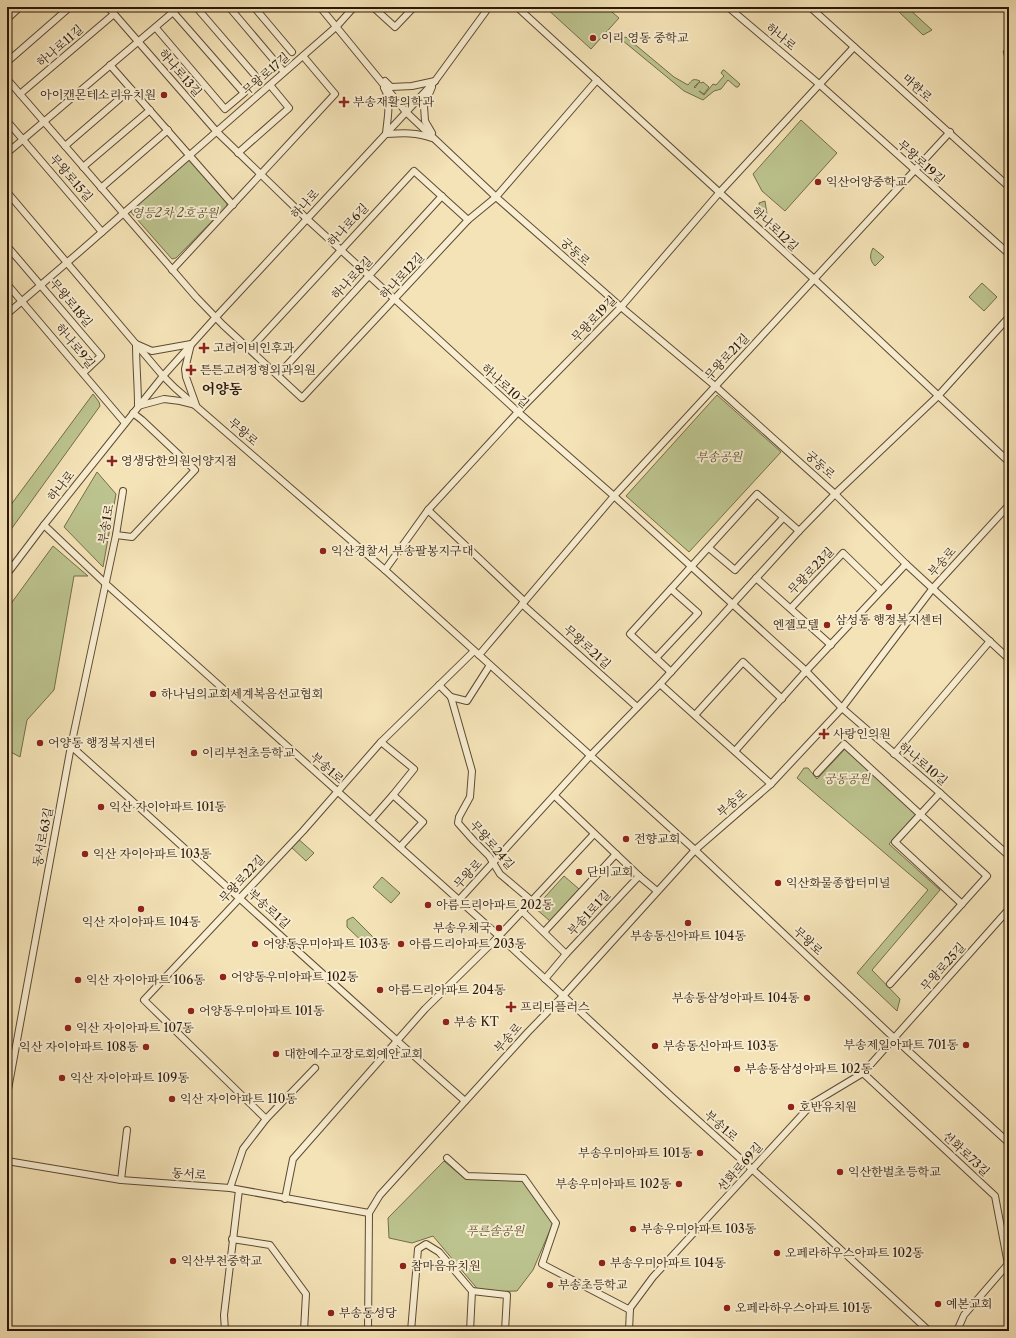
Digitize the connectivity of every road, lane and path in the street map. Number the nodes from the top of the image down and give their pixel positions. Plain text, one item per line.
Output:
1 (20, 7) edge
2 (70, 7) edge
3 (108, 7) edge
4 (179, 7) edge
5 (196, 7) edge
6 (229, 7) edge
7 (254, 7) edge
8 (320, 7) edge
9 (354, 7) edge
10 (373, 7) edge
11 (414, 7) edge
12 (489, 7) edge
13 (517, 7) edge
14 (728, 7) edge
15 (810, 7) edge
16 (173, 12) junction
17 (114, 14) junction
18 (7, 19) edge
19 (336, 26) junction
20 (156, 28) junction
21 (138, 42) junction
22 (854, 47) junction
23 (292, 52) dead end
24 (303, 56) junction
25 (7, 62) edge
26 (110, 65) junction
27 (284, 72) junction
28 (376, 74) junction
29 (7, 79) edge
30 (259, 80) dead end
31 (597, 80) junction
32 (435, 82) junction
33 (819, 84) junction
34 (270, 85) junction
35 (131, 89) junction
36 (20, 94) junction
37 (150, 110) junction
38 (406, 112) junction
39 (7, 121) edge
40 (44, 122) junction
41 (168, 130) junction
42 (216, 132) junction
43 (950, 132) junction
44 (386, 134) junction
45 (23, 139) junction
46 (436, 140) junction
47 (65, 146) junction
48 (238, 152) junction
49 (7, 153) edge
50 (190, 155) junction
51 (83, 167) junction
52 (914, 170) junction
53 (261, 175) junction
54 (1009, 187) edge
55 (101, 188) junction
56 (7, 192) edge
57 (719, 193) junction
58 (442, 196) junction
59 (496, 196) junction
60 (233, 205) junction
61 (123, 214) junction
62 (307, 219) junction
63 (468, 220) junction
64 (102, 232) junction
65 (7, 246) edge
66 (340, 250) junction
67 (1009, 254) edge
68 (67, 263) junction
69 (172, 270) junction
70 (369, 276) junction
71 (814, 279) junction
72 (7, 284) edge
73 (41, 285) junction
74 (395, 300) junction
75 (22, 301) junction
76 (621, 307) junction
77 (7, 314) edge
78 (216, 317) junction
79 (1009, 317) edge
80 (136, 344) junction
81 (191, 344) junction
82 (250, 349) junction
83 (83, 373) junction
84 (278, 375) junction
85 (163, 376) junction
86 (716, 386) junction
87 (938, 396) junction
88 (138, 406) junction
89 (196, 406) junction
90 (518, 412) junction
91 (133, 413) junction
92 (125, 422) junction
93 (1009, 462) edge
94 (123, 491) dead end
95 (835, 494) junction
96 (614, 496) junction
97 (1009, 505) edge
98 (428, 510) junction
99 (783, 518) junction
100 (44, 525) junction
101 (799, 531) junction
102 (116, 535) junction
103 (709, 548) junction
104 (906, 564) junction
105 (691, 567) junction
106 (385, 570) junction
107 (7, 574) edge
108 (756, 578) junction
109 (106, 584) junction
110 (672, 588) junction
111 (933, 588) junction
112 (881, 590) junction
113 (523, 603) junction
114 (732, 604) junction
115 (790, 608) junction
116 (990, 641) junction
117 (831, 646) junction
118 (476, 653) junction
119 (656, 658) junction
120 (1009, 659) edge
121 (490, 665) junction
122 (806, 671) junction
123 (671, 672) junction
124 (660, 684) junction
125 (438, 685) junction
126 (451, 696) junction
127 (782, 699) junction
128 (637, 707) junction
129 (842, 708) junction
130 (695, 715) junction
131 (381, 742) junction
132 (71, 746) junction
133 (735, 751) junction
134 (894, 754) junction
135 (590, 756) junction
136 (817, 774) dead end
137 (771, 784) junction
138 (336, 791) junction
139 (940, 793) junction
140 (393, 795) junction
141 (555, 796) junction
142 (920, 814) junction
143 (371, 820) junction
144 (594, 834) junction
145 (400, 847) junction
146 (695, 850) junction
147 (616, 854) junction
148 (1009, 856) edge
149 (493, 862) junction
150 (639, 876) junction
151 (657, 891) junction
152 (240, 898) junction
153 (459, 900) junction
154 (532, 901) junction
155 (962, 904) junction
156 (1009, 909) edge
157 (522, 911) junction
158 (544, 932) junction
159 (499, 936) junction
160 (566, 954) junction
161 (545, 979) junction
162 (890, 984) dead end
163 (563, 996) junction
164 (894, 1038) junction
165 (397, 1042) junction
166 (316, 1068) dead end
167 (863, 1073) junction
168 (7, 1095) edge
169 (466, 1101) junction
170 (266, 1119) junction
171 (128, 1130) dead end
172 (1009, 1143) edge
173 (446, 1158) dead end
174 (7, 1162) edge
175 (753, 1169) junction
176 (121, 1180) junction
177 (230, 1188) junction
178 (239, 1190) junction
179 (285, 1199) junction
180 (369, 1213) junction
181 (232, 1239) junction
182 (472, 1291) junction
183 (630, 1310) junction
184 (225, 1331) edge
185 (304, 1331) edge
186 (368, 1331) edge
187 (411, 1331) edge
188 (470, 1331) edge
189 (505, 1331) edge
190 (629, 1331) edge
191 (929, 1331) edge
192 (957, 1331) edge

1 - 18 street
2 - 25 street, 하나로11길
3 - 17 street, 하나로13길
4 - 16 street
5 - 30 street
6 - 27 street
7 - 23 street
8 - 19 street, 궁동로
9 - 19 street, 무왕로17길
10 - 11 street
12 - 32 street, 하나로
13 - 31 street, 하나로12길
14 - 33 street, 하나로
15 - 22 street, 마한로
16 - 20 street
16 - 20 street
17 - 21 street, 하나로13길
17 - 36 street, 하나로11길
19 - 24 street, 무왕로17길
19 - 28 street, 궁동로
20 - 21 street
21 - 26 street
21 - 42 street, 하나로13길
22 - 33 street, 무왕로19길
22 - 43 street, 마한로
24 - 27 street, 무왕로17길
24 - 53 street
26 - 35 street
26 - 40 street
27 - 34 street, 무왕로17길
28 - 32 street
28 - 38 street, 궁동로
28 - 44 street
29 - 36 street
31 - 57 street, 하나로12길
31 - 59 street, 하나로12길
32 - 38 street, 하나로
32 - 46 street
33 - 52 street, 무왕로19길
33 - 57 street, 무왕로19길
34 - 42 street, 무왕로17길
34 - 48 street
35 - 37 street
35 - 47 street
36 - 40 street
37 - 41 street
37 - 51 street
38 - 44 street, 하나로
38 - 46 street, 궁동로
39 - 45 street, 무왕로15길
40 - 45 street
40 - 47 street
41 - 50 street
41 - 55 street
42 - 48 street, 하나로13길
42 - 50 street, 무왕로17길
43 - 52 street, 무왕로21길
43 - 54 street, 마한로
44 - 46 street
44 - 62 street, 하나로
45 - 49 street
45 - 64 street, 무왕로15길
46 - 59 street, 궁동로
47 - 51 street
48 - 53 street, 하나로13길
50 - 60 street
50 - 61 street, 무왕로17길
51 - 55 street
52 - 67 street, 무왕로19길
52 - 71 street, 무왕로21길
53 - 60 street
53 - 62 street, 하나로13길
55 - 61 street
56 - 68 street, 무왕로
57 - 71 street, 하나로12길
57 - 76 street, 무왕로19길
58 - 63 street, 하나로6길
58 - 66 street, 하나로6길
58 - 70 street, 하나로8길
59 - 63 street, 하나로12길
59 - 76 street, 궁동로
60 - 69 street
61 - 64 street, 무왕로17길
61 - 69 street
62 - 66 street, 하나로10길
62 - 78 street, 하나로
63 - 74 street, 하나로12길
64 - 68 street, 무왕로17길
65 - 73 street, 무왕로18길
66 - 70 street, 하나로10길
66 - 82 street, 하나로6길
68 - 73 street, 무왕로17길
68 - 80 street, 무왕로
69 - 78 street
70 - 74 street, 하나로10길
70 - 84 street, 하나로8길
71 - 86 street, 무왕로21길
71 - 87 street, 하나로12길
72 - 75 street, 하나로9길
73 - 75 street, 무왕로17길
73 - 83 street, 무왕로18길
74 - 84 street, 하나로12길
74 - 90 street, 하나로10길
75 - 77 street, 무왕로17길
75 - 83 street, 하나로9길
76 - 86 street, 궁동로
76 - 90 street, 무왕로19길
78 - 81 street, 하나로
78 - 82 street, 하나로12길
79 - 87 street, 궁동로
80 - 81 street
80 - 85 street, 무왕로
80 - 88 street
81 - 85 street, 하나로
81 - 89 street
82 - 84 street, 하나로12길
83 - 92 street, 하나로9길
85 - 88 street, 하나로
85 - 89 street, 무왕로
86 - 95 street, 궁동로
86 - 96 street, 무왕로21길
87 - 93 street, 하나로12길
87 - 95 street, 궁동로
88 - 89 street
88 - 91 street, 하나로
89 - 106 street, 무왕로
90 - 96 street, 하나로10길
90 - 98 street, 무왕로19길
91 - 92 street, 하나로
91 - 102 street
92 - 100 street, 하나로
94 - 102 street, 부송1로
95 - 101 street
95 - 104 street, 궁동로
96 - 105 street, 하나로10길
96 - 113 street, 무왕로21길
97 - 111 street, 부송로
98 - 106 street, 무왕로19길
98 - 113 street, 무왕로21길
99 - 101 street
99 - 103 street
99 - 103 street
100 - 107 street, 하나로
100 - 109 street, 부송1로
101 - 108 street
102 - 109 street, 부송1로
103 - 105 street
104 - 111 street, 궁동로
104 - 112 street
105 - 110 street
105 - 114 street, 하나로10길
106 - 118 street, 무왕로
108 - 114 street
108 - 115 street, 무왕로23길
109 - 132 street, 동서로63길
109 - 138 street, 부송1로
110 - 119 street
110 - 119 street
111 - 116 street, 궁동로
111 - 129 street, 부송로
112 - 115 street, 무왕로23길
112 - 117 street
113 - 118 street, 무왕로21길
113 - 128 street, 무왕로21길
114 - 122 street, 하나로10길
114 - 123 street
115 - 117 street, 무왕로23길
116 - 120 street, 궁동로
116 - 134 street
117 - 122 street
118 - 121 street, 무왕로
118 - 125 street, 무왕로22길
119 - 123 street
121 - 126 street
121 - 135 street, 무왕로
122 - 127 street
122 - 129 street, 하나로10길
123 - 124 street
124 - 128 street
124 - 130 street
125 - 126 street
125 - 131 street, 무왕로22길
126 - 149 street, 무왕로24길
127 - 130 street
127 - 133 street
128 - 135 street
129 - 134 street, 하나로10길
129 - 137 street, 부송로
130 - 133 street
131 - 138 street, 무왕로22길
131 - 140 street
132 - 152 street, 부송로1길
132 - 168 street, 동서로63길
133 - 137 street
134 - 139 street, 하나로10길
135 - 141 street, 무왕로
135 - 146 street, 무왕로
136 - 142 street
137 - 146 street, 부송로
138 - 143 street, 부송1로
138 - 152 street, 무왕로22길
139 - 142 street
139 - 148 street, 하나로10길
140 - 143 street
140 - 145 street
141 - 144 street
141 - 149 street, 무왕로
142 - 155 street
142 - 155 street
143 - 145 street, 부송1로
144 - 147 street
144 - 154 street
145 - 153 street, 부송1로
146 - 151 street, 부송로
146 - 164 street, 무왕로
147 - 150 street
147 - 158 street, 부송1로1길
149 - 153 street, 무왕로
149 - 154 street, 무왕로24길
150 - 151 street
150 - 160 street, 부송1로1길
151 - 163 street, 부송로
152 - 165 street, 부송로1길
152 - 170 street, 무왕로22길
153 - 159 street, 부송1로
154 - 157 street
155 - 162 street
156 - 164 street, 무왕로25길
157 - 158 street, 부송1로1길
157 - 159 street
158 - 160 street, 부송1로1길
159 - 161 street, 부송1로
159 - 165 street
160 - 161 street, 부송1로1길
161 - 163 street, 부송1로
163 - 169 street, 부송로
163 - 175 street, 부송1로
164 - 167 street, 선화로69길
164 - 172 street, 무왕로
165 - 169 street, 부송로1길
165 - 179 street
166 - 170 street
167 - 175 street, 선화로69길
167 - 192 street, 선화로73길
169 - 180 street, 부송로
170 - 177 street
171 - 176 street
173 - 183 street
174 - 176 street, 동서로
175 - 183 street, 선화로69길
175 - 191 street, 부송1로
176 - 177 street, 동서로
177 - 178 street, 동서로
178 - 179 street, 동서로
178 - 181 street
179 - 180 street, 동서로
180 - 186 street, 부송로
181 - 184 street
181 - 185 street
182 - 187 street
182 - 188 street
182 - 189 street
183 - 190 street

